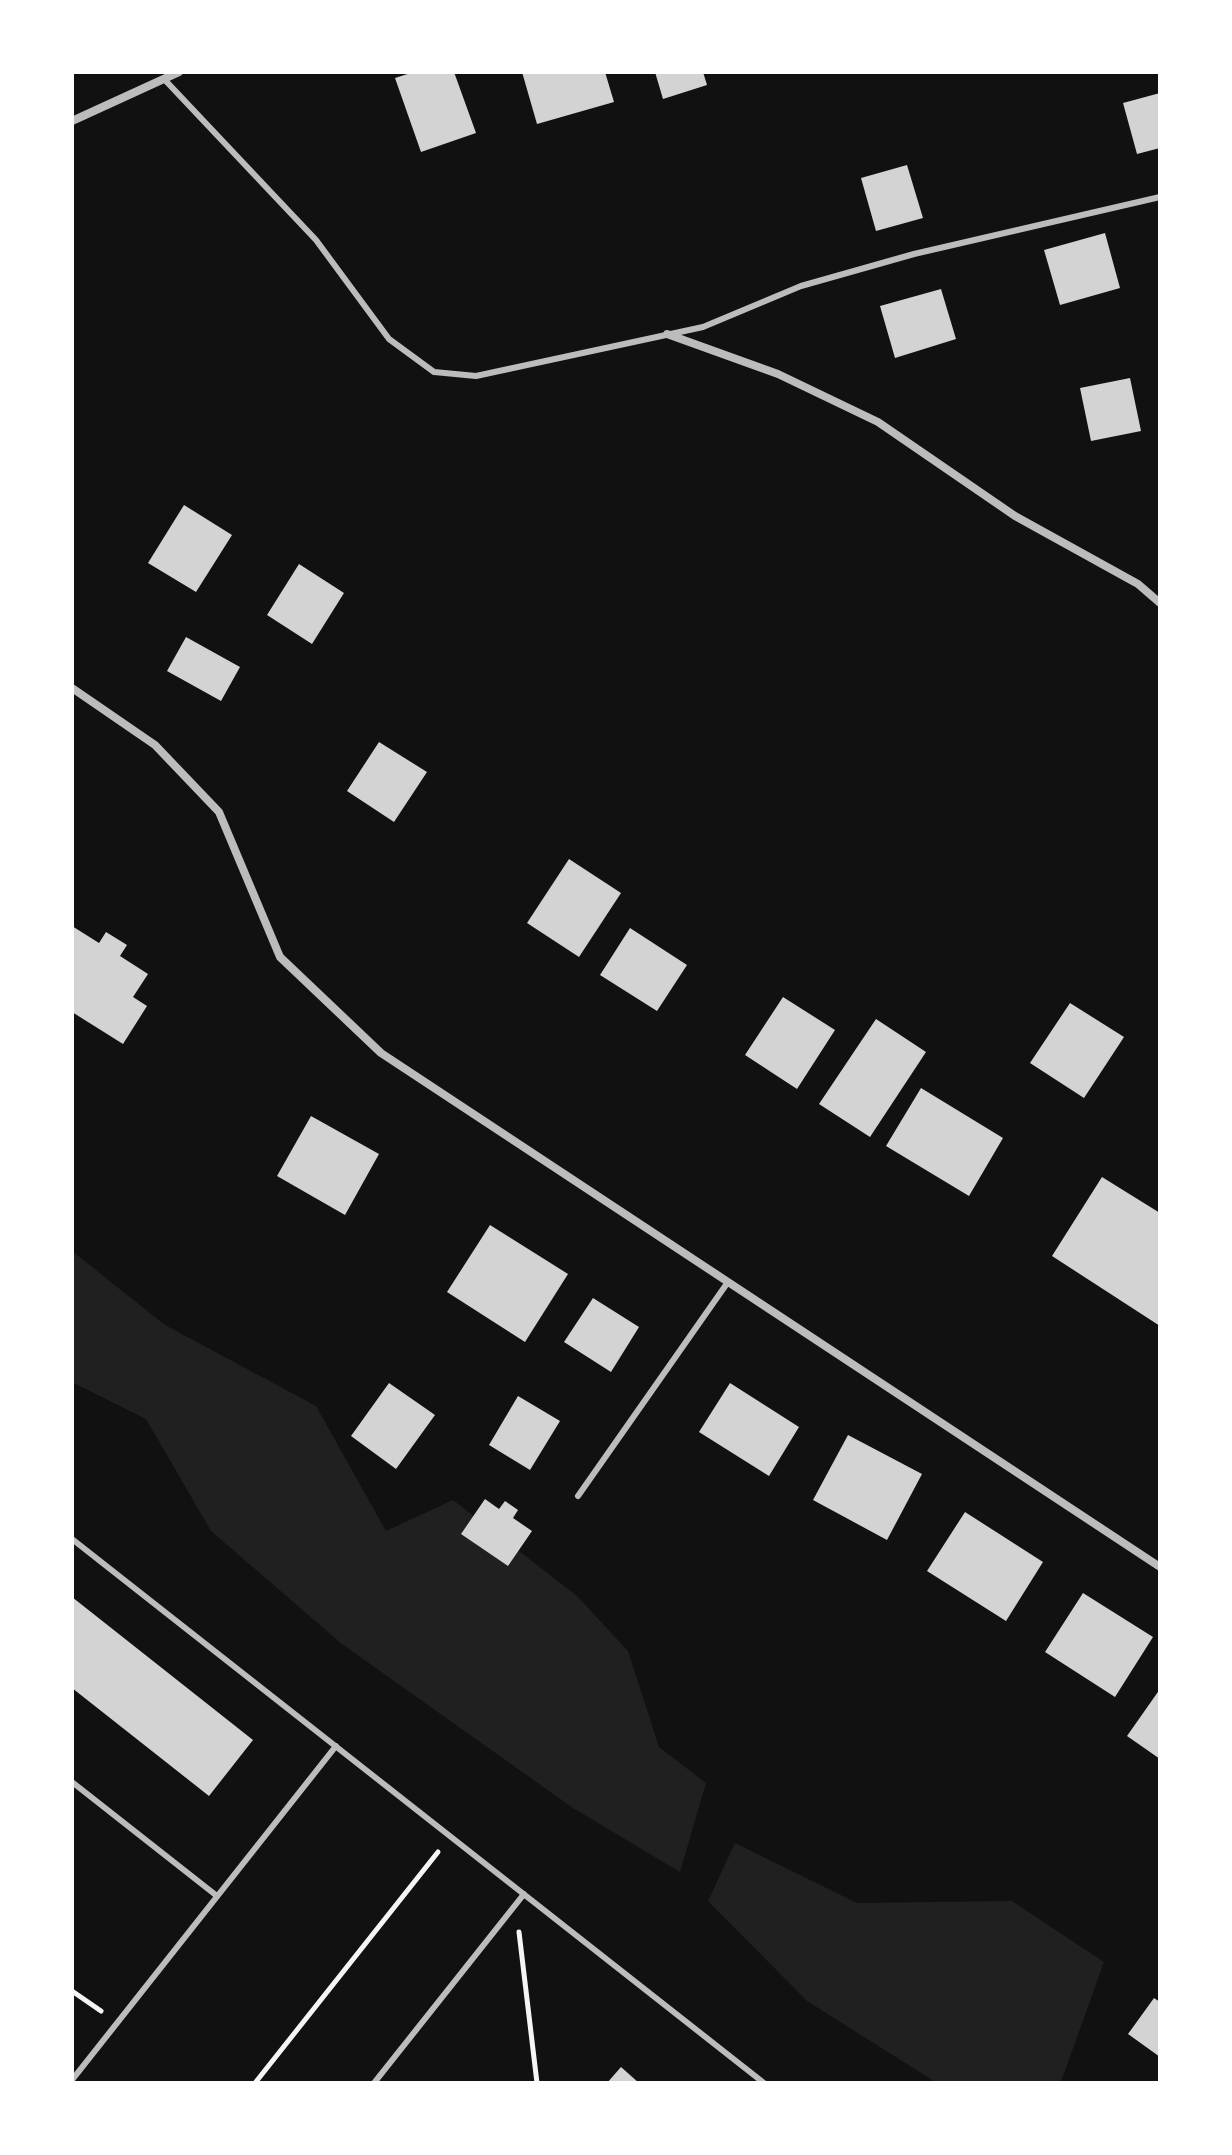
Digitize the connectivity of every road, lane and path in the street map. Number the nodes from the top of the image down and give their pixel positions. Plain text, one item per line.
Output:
1 (179, 72) edge
2 (164, 79) junction
3 (72, 121) edge
4 (1160, 197) edge
5 (667, 334) junction
6 (1160, 603) edge
7 (72, 688) edge
8 (728, 1282) junction
9 (578, 1496) dead end
10 (72, 1539) edge
11 (1160, 1567) edge
12 (336, 1746) junction
13 (72, 1782) edge
14 (450, 1837) junction
15 (524, 1894) junction
16 (217, 1896) junction
17 (516, 1903) junction
18 (72, 1991) edge
19 (117, 2022) junction
20 (72, 2080) edge
21 (255, 2083) edge
22 (374, 2083) edge
23 (537, 2083) edge
24 (764, 2083) edge

1 - 2 street
2 - 3 street
2 - 5 lane
4 - 5 lane
5 - 6 street
7 - 8 street
8 - 9 lane
8 - 11 street
10 - 12 lane
12 - 14 lane
12 - 16 lane
13 - 16 lane
14 - 15 lane
14 - 21 path
15 - 17 lane
15 - 24 lane
16 - 19 lane
17 - 22 lane
17 - 23 path
18 - 19 path
19 - 20 lane

